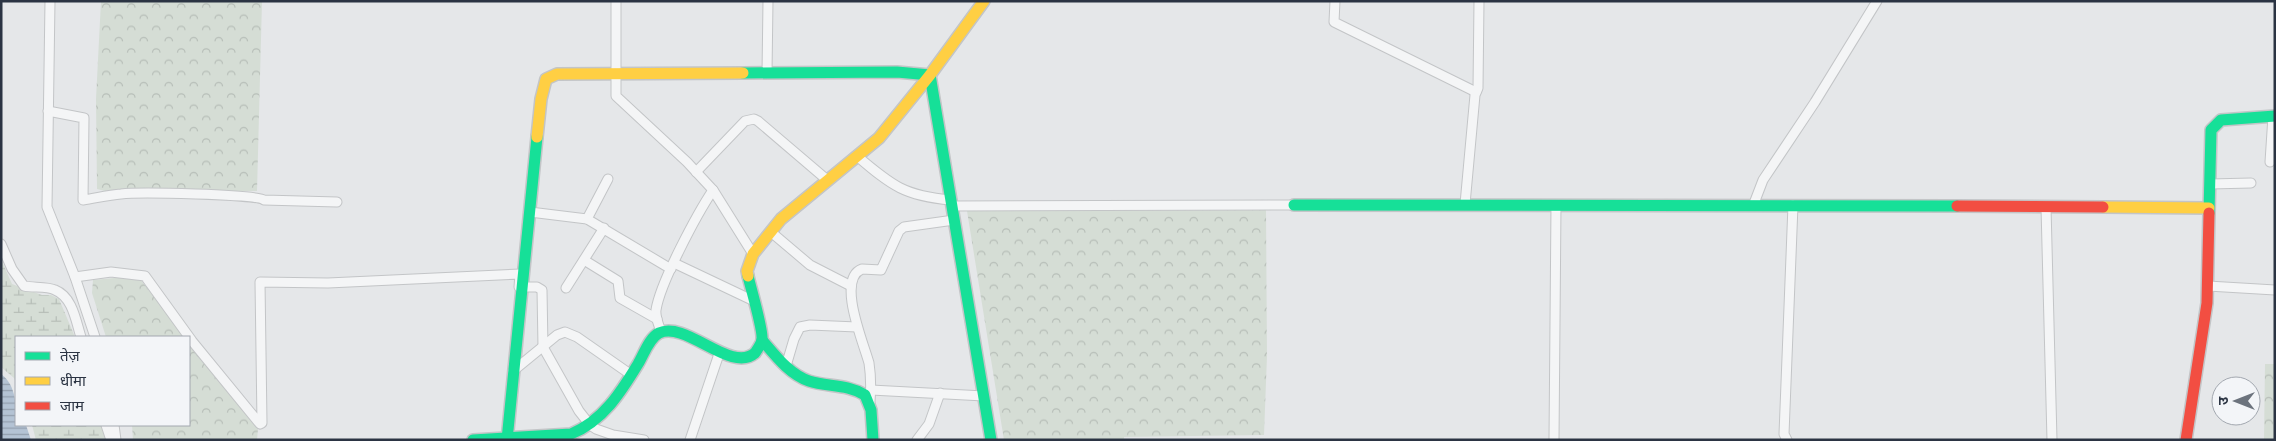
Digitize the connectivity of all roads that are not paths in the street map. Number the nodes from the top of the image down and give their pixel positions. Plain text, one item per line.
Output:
1 (50, 1) edge
2 (616, 1) edge
3 (768, 1) edge
4 (984, 1) edge
5 (1335, 1) edge
6 (1479, 1) edge
7 (1878, 1) edge
8 (767, 72) junction
9 (616, 75) junction
10 (930, 75) junction
11 (1476, 92) junction
12 (48, 111) junction
13 (2274, 116) edge
14 (857, 156) junction
15 (2270, 162) dead end
16 (696, 172) junction
17 (608, 179) dead end
18 (826, 179) junction
19 (2251, 183) dead end
20 (2210, 184) junction
21 (713, 190) junction
22 (338, 202) dead end
23 (952, 203) junction
24 (1465, 204) junction
25 (1294, 205) joint
26 (1793, 205) junction
27 (1556, 206) junction
28 (1753, 206) junction
29 (2046, 207) junction
30 (2209, 208) junction
31 (530, 212) junction
32 (587, 219) junction
33 (954, 220) junction
34 (604, 228) junction
35 (772, 232) junction
36 (1, 244) edge
37 (754, 254) junction
38 (584, 260) junction
39 (673, 266) junction
40 (75, 277) junction
41 (851, 286) junction
42 (2208, 286) junction
43 (522, 287) junction
44 (566, 288) dead end
45 (2275, 290) edge
46 (752, 300) junction
47 (656, 319) junction
48 (857, 327) junction
49 (661, 332) junction
50 (81, 336) edge
51 (94, 336) edge
52 (188, 336) edge
53 (190, 338) edge
54 (762, 340) junction
55 (543, 347) junction
56 (720, 352) junction
57 (786, 366) junction
58 (513, 371) junction
59 (630, 374) junction
60 (871, 390) junction
61 (940, 393) junction
62 (984, 396) junction
63 (870, 402) junction
64 (590, 425) junction
65 (106, 426) edge
66 (114, 426) edge
67 (507, 439) edge
68 (111, 440) edge
69 (116, 440) edge
70 (472, 440) edge
71 (644, 440) edge
72 (690, 440) edge
73 (873, 440) edge
74 (917, 440) edge
75 (991, 440) edge
76 (1554, 440) edge
77 (1787, 440) edge
78 (2052, 440) edge
79 (2186, 440) edge

1 - 12 street
2 - 9 street
3 - 8 street
4 - 10 street
5 - 11 street
6 - 11 street
7 - 28 street
8 - 9 street
8 - 10 street
9 - 16 street
9 - 31 street
10 - 14 street
10 - 23 street
11 - 24 street
12 - 22 street
12 - 40 street
13 - 15 street
13 - 20 street
14 - 18 street
14 - 23 street
16 - 18 street
16 - 21 street
17 - 32 street
18 - 35 street
19 - 20 street
20 - 30 street
21 - 37 street
21 - 39 street
23 - 25 street
23 - 33 street
24 - 25 street
24 - 27 street
26 - 28 street
26 - 29 street
26 - 77 street
27 - 28 street
27 - 76 street
29 - 30 street
29 - 78 street
30 - 42 street
31 - 32 street
31 - 43 street
32 - 34 street
33 - 41 street
33 - 62 street
34 - 38 street
34 - 39 street
35 - 37 street
35 - 41 street
36 - 50 street
37 - 46 street
38 - 44 street
38 - 47 street
39 - 46 street
39 - 47 street
40 - 51 street
40 - 52 street
41 - 48 street
42 - 45 street
42 - 79 street
43 - 53 street
43 - 55 street
43 - 58 street
46 - 54 street
47 - 49 street
48 - 57 street
48 - 60 street
49 - 56 street
49 - 59 street
54 - 56 street
54 - 57 street
55 - 58 street
55 - 59 street
55 - 64 street
56 - 72 street
57 - 63 street
58 - 67 street
59 - 64 street
60 - 61 street
60 - 63 street
61 - 62 street
61 - 74 street
62 - 75 street
63 - 73 street
64 - 67 street
64 - 71 street
65 - 68 street
66 - 69 street
67 - 70 street

